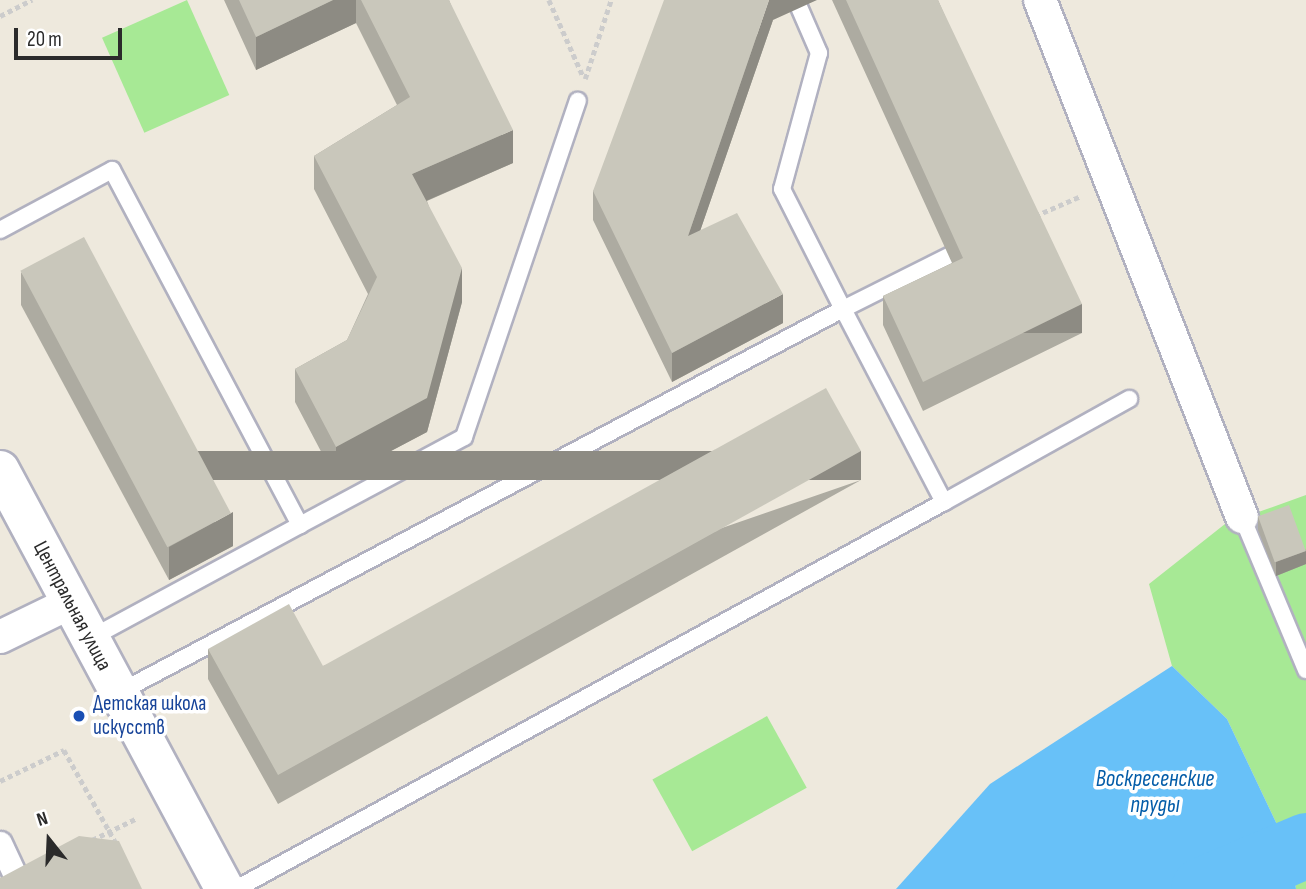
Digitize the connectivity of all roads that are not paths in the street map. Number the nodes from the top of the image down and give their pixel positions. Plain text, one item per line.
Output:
1 (796, 0) edge
2 (1040, 0) edge
3 (578, 101) road end
4 (0, 230) edge
5 (948, 256) edge
6 (843, 309) junction
7 (1129, 399) dead end
8 (0, 470) edge
9 (944, 502) junction
10 (1242, 517) joint
11 (300, 525) junction
12 (70, 603) junction
13 (0, 637) edge
14 (89, 639) junction
15 (1306, 670) edge
16 (118, 693) junction
17 (0, 843) edge
18 (16, 877) edge
19 (225, 889) edge
20 (236, 889) edge

1 - 6 lane
2 - 10 street
3 - 11 lane
4 - 11 lane
5 - 6 lane
6 - 9 lane
6 - 16 lane
7 - 9 lane
8 - 12 main road, Центральная улица
9 - 20 lane
10 - 15 lane
11 - 14 lane
12 - 13 street
12 - 14 main road, Центральная улица
14 - 16 main road, Центральная улица
16 - 19 main road, Центральная улица
17 - 18 street

